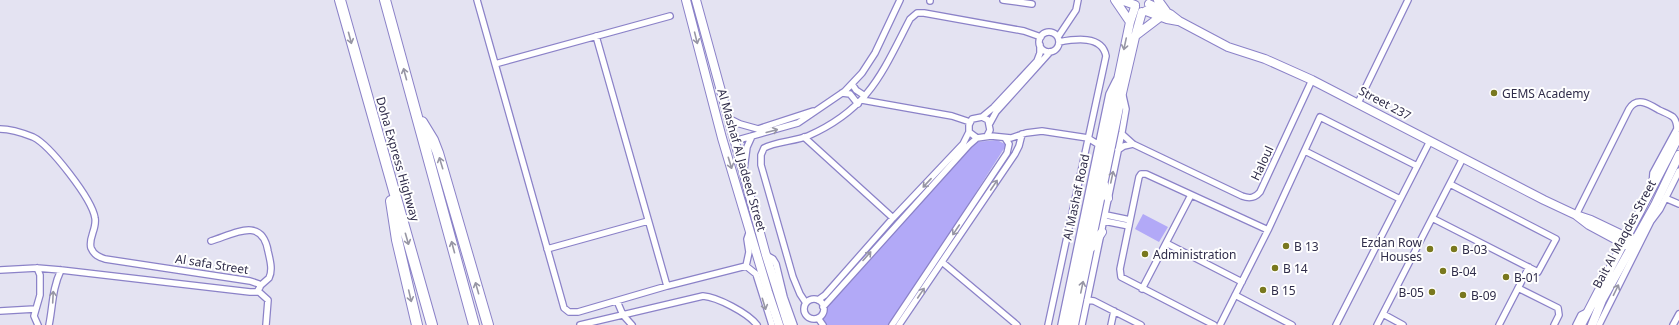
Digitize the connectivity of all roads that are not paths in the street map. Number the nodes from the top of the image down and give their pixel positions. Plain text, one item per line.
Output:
1 (340, 0) edge
2 (385, 0) edge
3 (477, 0) edge
4 (686, 0) edge
5 (696, 0) edge
6 (900, 0) edge
7 (1003, 0) edge
8 (1079, 0) edge
9 (1115, 0) edge
10 (1121, 0) edge
11 (1158, 0) edge
12 (1408, 0) edge
13 (1024, 2) edge
14 (1032, 4) dead end
15 (1142, 4) edge
16 (1170, 14) junction
17 (670, 16) dead end
18 (1160, 16) junction
19 (1179, 21) junction
20 (1130, 22) junction
21 (596, 36) junction
22 (1041, 37) junction
23 (1135, 37) junction
24 (1058, 40) junction
25 (1040, 45) junction
26 (1050, 52) junction
27 (495, 64) junction
28 (1119, 77) junction
29 (1312, 80) junction
30 (852, 84) junction
31 (841, 93) junction
32 (1122, 93) junction
33 (862, 100) junction
34 (1358, 103) junction
35 (815, 111) junction
36 (416, 112) junction
37 (982, 117) junction
38 (1676, 117) edge
39 (728, 118) junction
40 (970, 122) junction
41 (990, 125) junction
42 (0, 129) edge
43 (1678, 130) edge
44 (969, 132) junction
45 (1101, 133) junction
46 (1122, 134) junction
47 (1019, 135) junction
48 (752, 136) junction
49 (987, 136) junction
50 (804, 137) junction
51 (977, 138) junction
52 (1005, 138) junction
53 (1088, 138) junction
54 (1430, 141) junction
55 (734, 142) junction
56 (1133, 144) junction
57 (1099, 145) junction
58 (1118, 150) junction
59 (1305, 151) junction
60 (1679, 155) edge
61 (1463, 158) junction
62 (1417, 166) junction
63 (1679, 171) edge
64 (388, 175) junction
65 (744, 176) junction
66 (1104, 182) junction
67 (1450, 184) junction
68 (1191, 194) junction
69 (1108, 198) junction
70 (1665, 198) junction
71 (1400, 199) junction
72 (1679, 204) edge
73 (1654, 205) junction
74 (1576, 215) junction
75 (893, 218) junction
76 (1105, 218) junction
77 (1432, 218) junction
78 (1130, 220) junction
79 (648, 221) junction
80 (1128, 226) junction
81 (750, 230) junction
82 (1268, 230) junction
83 (1102, 232) junction
84 (1625, 240) junction
85 (211, 241) dead end
86 (1166, 243) junction
87 (1633, 244) junction
88 (547, 249) junction
89 (1089, 251) junction
90 (766, 255) junction
91 (942, 262) junction
92 (746, 266) junction
93 (1529, 267) junction
94 (37, 268) junction
95 (0, 270) edge
96 (61, 270) junction
97 (1242, 282) junction
98 (667, 286) junction
99 (259, 288) junction
100 (760, 288) junction
101 (1518, 288) junction
102 (1142, 289) junction
103 (768, 292) junction
104 (1235, 295) junction
105 (818, 300) junction
106 (1087, 300) junction
107 (618, 301) junction
108 (806, 303) junction
109 (823, 307) junction
110 (35, 309) junction
111 (0, 311) edge
112 (1114, 311) junction
113 (1588, 312) junction
114 (1383, 314) junction
115 (1679, 314) edge
116 (623, 315) junction
117 (818, 318) junction
118 (38, 325) edge
119 (49, 325) edge
120 (266, 325) edge
121 (417, 325) edge
122 (432, 325) edge
123 (474, 325) edge
124 (488, 325) edge
125 (580, 325) edge
126 (632, 325) edge
127 (757, 325) edge
128 (772, 325) edge
129 (780, 325) edge
130 (788, 325) edge
131 (794, 325) edge
132 (823, 325) edge
133 (892, 325) edge
134 (899, 325) edge
135 (1017, 325) edge
136 (1048, 325) edge
137 (1061, 325) edge
138 (1067, 325) edge
139 (1074, 325) edge
140 (1082, 325) edge
141 (1111, 325) edge
142 (1141, 325) edge
143 (1214, 325) edge
144 (1220, 325) edge
145 (1292, 325) edge
146 (1336, 325) edge
147 (1377, 325) edge
148 (1403, 325) edge
149 (1499, 325) edge
150 (1554, 325) edge
151 (1576, 325) edge
152 (1581, 325) edge
153 (1594, 325) edge
154 (1673, 325) edge

1 -> 64 highway, Doha Express Highway
36 -> 2 highway
3 - 27 street
4 -> 81 street, Al Mashaf Al Jadeed Street
5 - 39 street, Al Mashaf Al Jadeed Street
6 - 30 street
7 - 13 street
8 - 24 street
9 - 20 street
10 - 15 street, Street 237
11 - 16 street
12 - 34 street
13 - 14 street
15 - 16 street, Street 237
15 - 18 street, Street 237
15 - 20 street, Al Mashaf Road
15 - 23 street, Al Mashaf Road
16 - 19 street, Street 237
17 - 21 street
18 - 19 street, Street 237
18 - 23 street
19 - 29 street, Street 237
20 -> 28 street, Al Mashaf Road
21 - 27 street
21 - 79 street
22 - 24 street
22 - 25 street
22 - 33 street
23 - 32 street, Al Mashaf Road
24 - 26 street
24 - 53 street
25 - 26 street
25 - 37 street
26 - 41 street
27 - 88 street
28 - 45 street, Al Mashaf Road
28 - 138 street, Al Mashaf Road
29 - 34 street, Street 237
29 - 56 street, Haloul
30 - 31 street
30 - 33 street
31 - 33 street
31 - 35 street
32 - 46 street, Al Mashaf Road
32 - 66 street, Al Mashaf Road
33 - 40 street
33 - 50 street
34 - 54 street, Street 237
35 - 39 street
48 -> 35 street
123 -> 36 highway
124 -> 36 highway
37 - 40 street
37 - 41 street
38 - 43 street
38 - 74 street
39 - 55 street, Al Mashaf Al Jadeed Street
40 - 44 street
41 - 47 street
41 - 49 street
42 - 99 street, Al safa Street
43 - 84 street, Bait Al Maqdes Street
44 - 51 street
44 -> 75 street
45 - 53 street
45 - 57 street, Al Mashaf Road
46 - 56 street, Haloul
46 - 58 street, Al Mashaf Road
47 - 52 street
47 - 53 street
91 -> 47 street
48 - 55 street
48 - 65 street
49 - 51 street
49 - 52 street
50 - 75 street
50 - 108 street
109 -> 51 street
52 -> 133 street
53 - 57 street
53 - 136 street
54 - 61 street, Street 237
54 - 62 street
55 - 65 street, Al Mashaf Al Jadeed Street
56 - 58 street
57 - 137 street, Al Mashaf Road
69 -> 58 street, Al Mashaf Road
59 - 62 street
59 - 71 street
59 - 82 street
60 - 73 street, Bait Al Maqdes Street
61 - 67 street
61 - 74 street, Street 237
62 - 71 street
63 - 70 street, Bait Al Maqdes Street
64 -> 121 highway
64 -> 122 highway, Doha Express Highway
65 - 90 street, Al Mashaf Al Jadeed Street
66 - 69 street
66 - 89 street, Al Mashaf Road
67 - 77 street
67 - 93 street
68 - 78 street
68 - 82 street
68 - 86 street
69 - 76 street, Al Mashaf Road
70 - 72 street
70 - 73 street
153 -> 70 street, Bait Al Maqdes Street
71 - 146 street
73 - 87 street, Bait Al Maqdes Street
74 - 84 street, Street 237
75 - 105 street
76 - 78 street
76 - 80 street
76 - 83 street, Al Mashaf Road
77 - 93 street
77 - 114 street
78 - 80 street
79 - 88 street
79 - 98 street
80 - 102 street
81 - 92 street
81 - 103 street, Al Mashaf Al Jadeed Street
82 - 97 street
83 - 89 street
83 - 106 street, Al Mashaf Road
84 - 87 street, Street 237
84 - 113 street, Bait Al Maqdes Street
85 - 99 street
86 - 97 street
86 - 102 street
87 - 153 street, Bait Al Maqdes Street
88 - 107 street
139 -> 89 street, Al Mashaf Road
90 - 130 street, Al Mashaf Al Jadeed Street
90 - 131 street
134 -> 91 street
91 - 135 street
92 - 98 street
92 - 100 street
93 - 101 street
94 - 95 street, Al safa Street
94 - 96 street, Al safa Street
94 - 110 street
96 - 99 street, Al safa Street
119 -> 96 street
97 - 104 street
98 - 107 street
99 - 120 street
100 - 103 street
100 -> 128 street
101 - 149 street
101 - 150 street
102 - 143 street
103 - 129 street, Al Mashaf Al Jadeed Street
104 - 144 street
104 - 145 street
105 - 108 street
105 - 109 street
106 - 112 street
106 - 140 street, Al Mashaf Road
107 - 116 street
108 - 117 street
109 - 117 street
110 - 111 street
110 - 118 street
112 - 141 street
112 - 142 street
113 - 151 street, Bait Al Maqdes Street
113 - 152 street, Bait Al Maqdes Street
114 - 147 street
114 - 148 street
115 - 154 street
116 - 125 street
116 - 126 street
116 - 127 street
117 - 132 street

